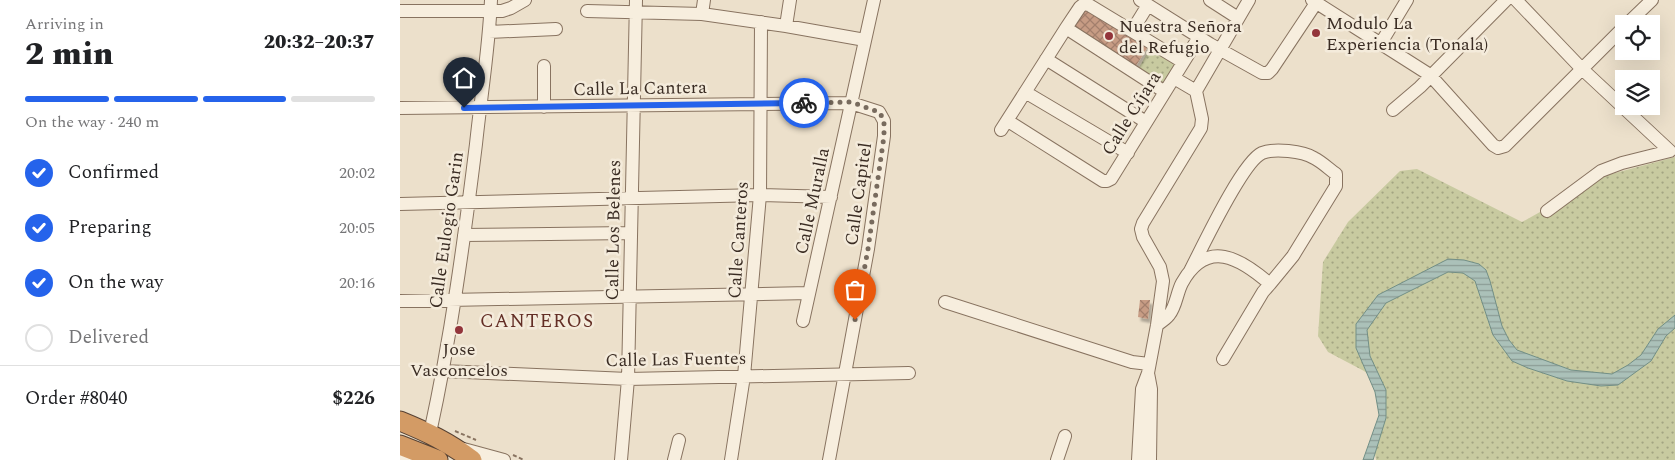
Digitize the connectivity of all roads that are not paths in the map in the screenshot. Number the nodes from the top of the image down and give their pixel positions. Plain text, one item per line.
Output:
1 (526, 0) edge
2 (704, 0) edge
3 (790, 0) edge
4 (874, 0) edge
5 (1210, 0) edge
6 (1249, 0) edge
7 (1407, 0) edge
8 (1506, 0) edge
9 (1516, 0) edge
10 (1652, 0) edge
11 (1144, 2) edge
12 (1319, 2) edge
13 (491, 5) edge
14 (635, 6) edge
15 (400, 11) edge
16 (587, 11) dead end
17 (702, 14) junction
18 (1636, 15) edge
19 (1238, 18) junction
20 (762, 22) junction
21 (786, 26) junction
22 (1066, 28) junction
23 (556, 30) dead end
24 (1132, 31) junction
25 (488, 32) junction
26 (1615, 36) edge
27 (1199, 37) junction
28 (865, 40) junction
29 (1381, 43) junction
30 (1220, 49) junction
31 (1046, 59) junction
32 (1184, 62) junction
33 (544, 66) dead end
34 (1582, 68) junction
35 (1430, 75) junction
36 (1174, 78) junction
37 (1196, 91) junction
38 (1025, 92) junction
39 (1166, 92) junction
40 (851, 102) junction
41 (761, 104) junction
42 (633, 105) junction
43 (544, 106) junction
44 (480, 107) junction
45 (400, 108) edge
46 (1393, 110) dead end
47 (879, 112) joint
48 (1146, 122) junction
49 (1128, 153) junction
50 (760, 195) junction
51 (830, 197) junction
52 (631, 199) junction
53 (468, 203) junction
54 (400, 204) edge
55 (1547, 211) dead end
56 (631, 233) junction
57 (464, 235) junction
58 (1190, 270) junction
59 (1270, 284) junction
60 (752, 293) junction
61 (810, 293) junction
62 (629, 296) junction
63 (400, 301) edge
64 (455, 301) junction
65 (945, 302) dead end
66 (803, 321) dead end
67 (1157, 325) junction
68 (1223, 359) dead end
69 (1148, 369) junction
70 (443, 371) junction
71 (909, 373) dead end
72 (845, 374) junction
73 (744, 376) junction
74 (628, 379) junction
75 (400, 421) edge
76 (432, 427) junction
77 (1066, 436) dead end
78 (679, 440) dead end
79 (400, 446) edge
80 (453, 446) junction
81 (506, 456) edge
82 (400, 457) edge
83 (407, 460) edge
84 (438, 460) edge
85 (472, 460) edge
86 (621, 460) edge
87 (674, 460) edge
88 (731, 460) edge
89 (829, 460) edge
90 (1057, 460) edge
91 (1138, 460) edge
92 (1150, 460) edge

1 - 13 street
2 - 17 street
3 - 21 street
4 - 28 street, Calle Muralla
5 - 19 street
6 - 19 street
7 - 29 street
8 - 35 street
9 - 34 street
10 - 18 street
11 - 24 street
11 - 27 street
12 - 29 street
12 - 30 street
13 - 15 street
13 - 25 street, Calle Eulogio Garin
14 - 16 street
14 - 17 street
14 - 42 street, Calle Los Belenes
17 - 20 street
19 - 30 street
20 - 21 street
20 - 41 street, Calle Canteros
21 - 28 street
22 - 24 street
22 - 31 street
22 - 39 street
23 - 25 street
24 - 32 street
25 - 44 street, Calle Eulogio Garin
26 - 34 street
27 - 30 street
27 - 32 street, Calle Cíjara
28 - 40 street, Calle Muralla
29 - 35 street
30 - 37 street
31 - 38 street
31 - 48 street
32 - 36 street, Calle Cíjara
33 - 43 street
34 - 35 street
34 - 55 street
35 - 46 street
36 - 37 street
36 - 39 street, Calle Cíjara
37 - 67 street
38 - 49 street
38 - 49 street, Calle Cíjara
39 - 48 street, Calle Cíjara
40 - 41 street, Calle La Cantera
40 - 47 street, Calle La Cantera
40 - 51 street, Calle Muralla
41 - 42 street, Calle La Cantera
41 - 50 street, Calle Canteros
42 - 43 street, Calle La Cantera
42 - 52 street, Calle Los Belenes
43 - 44 street, Calle La Cantera
44 - 45 street, Calle La Cantera
44 - 53 street, Calle Eulogio Garin
47 - 72 street, Calle Capitel
48 - 49 street, Calle Cíjara
50 - 51 street
50 - 52 street
50 - 60 street, Calle Canteros
51 - 61 street, Calle Muralla
52 - 53 street
52 - 56 street, Calle Los Belenes
53 - 54 street
53 - 57 street, Calle Eulogio Garin
56 - 57 street
56 - 62 street, Calle Los Belenes
57 - 64 street, Calle Eulogio Garin
58 - 59 street
58 - 59 street
58 - 67 street
59 - 68 street
60 - 61 street
60 - 62 street
60 - 73 street, Calle Canteros
61 - 66 street, Calle Muralla
62 - 64 street
62 - 74 street, Calle Los Belenes
63 - 64 street
64 - 70 street, Calle Eulogio Garin
65 - 69 street
67 - 69 street
69 - 91 street
69 - 92 street
70 - 74 street, Calle Las Fuentes
70 - 76 street, Calle Eulogio Garin
71 - 72 street, Calle Las Fuentes
72 - 73 street, Calle Las Fuentes
72 - 89 street, Calle Capitel
73 - 74 street, Calle Las Fuentes
73 - 88 street, Calle Canteros
74 - 86 street, Calle Los Belenes
75 - 76 highway
76 - 80 highway
77 - 90 street
78 - 87 street
79 - 84 highway
80 - 81 street
80 - 85 highway
82 - 83 street

